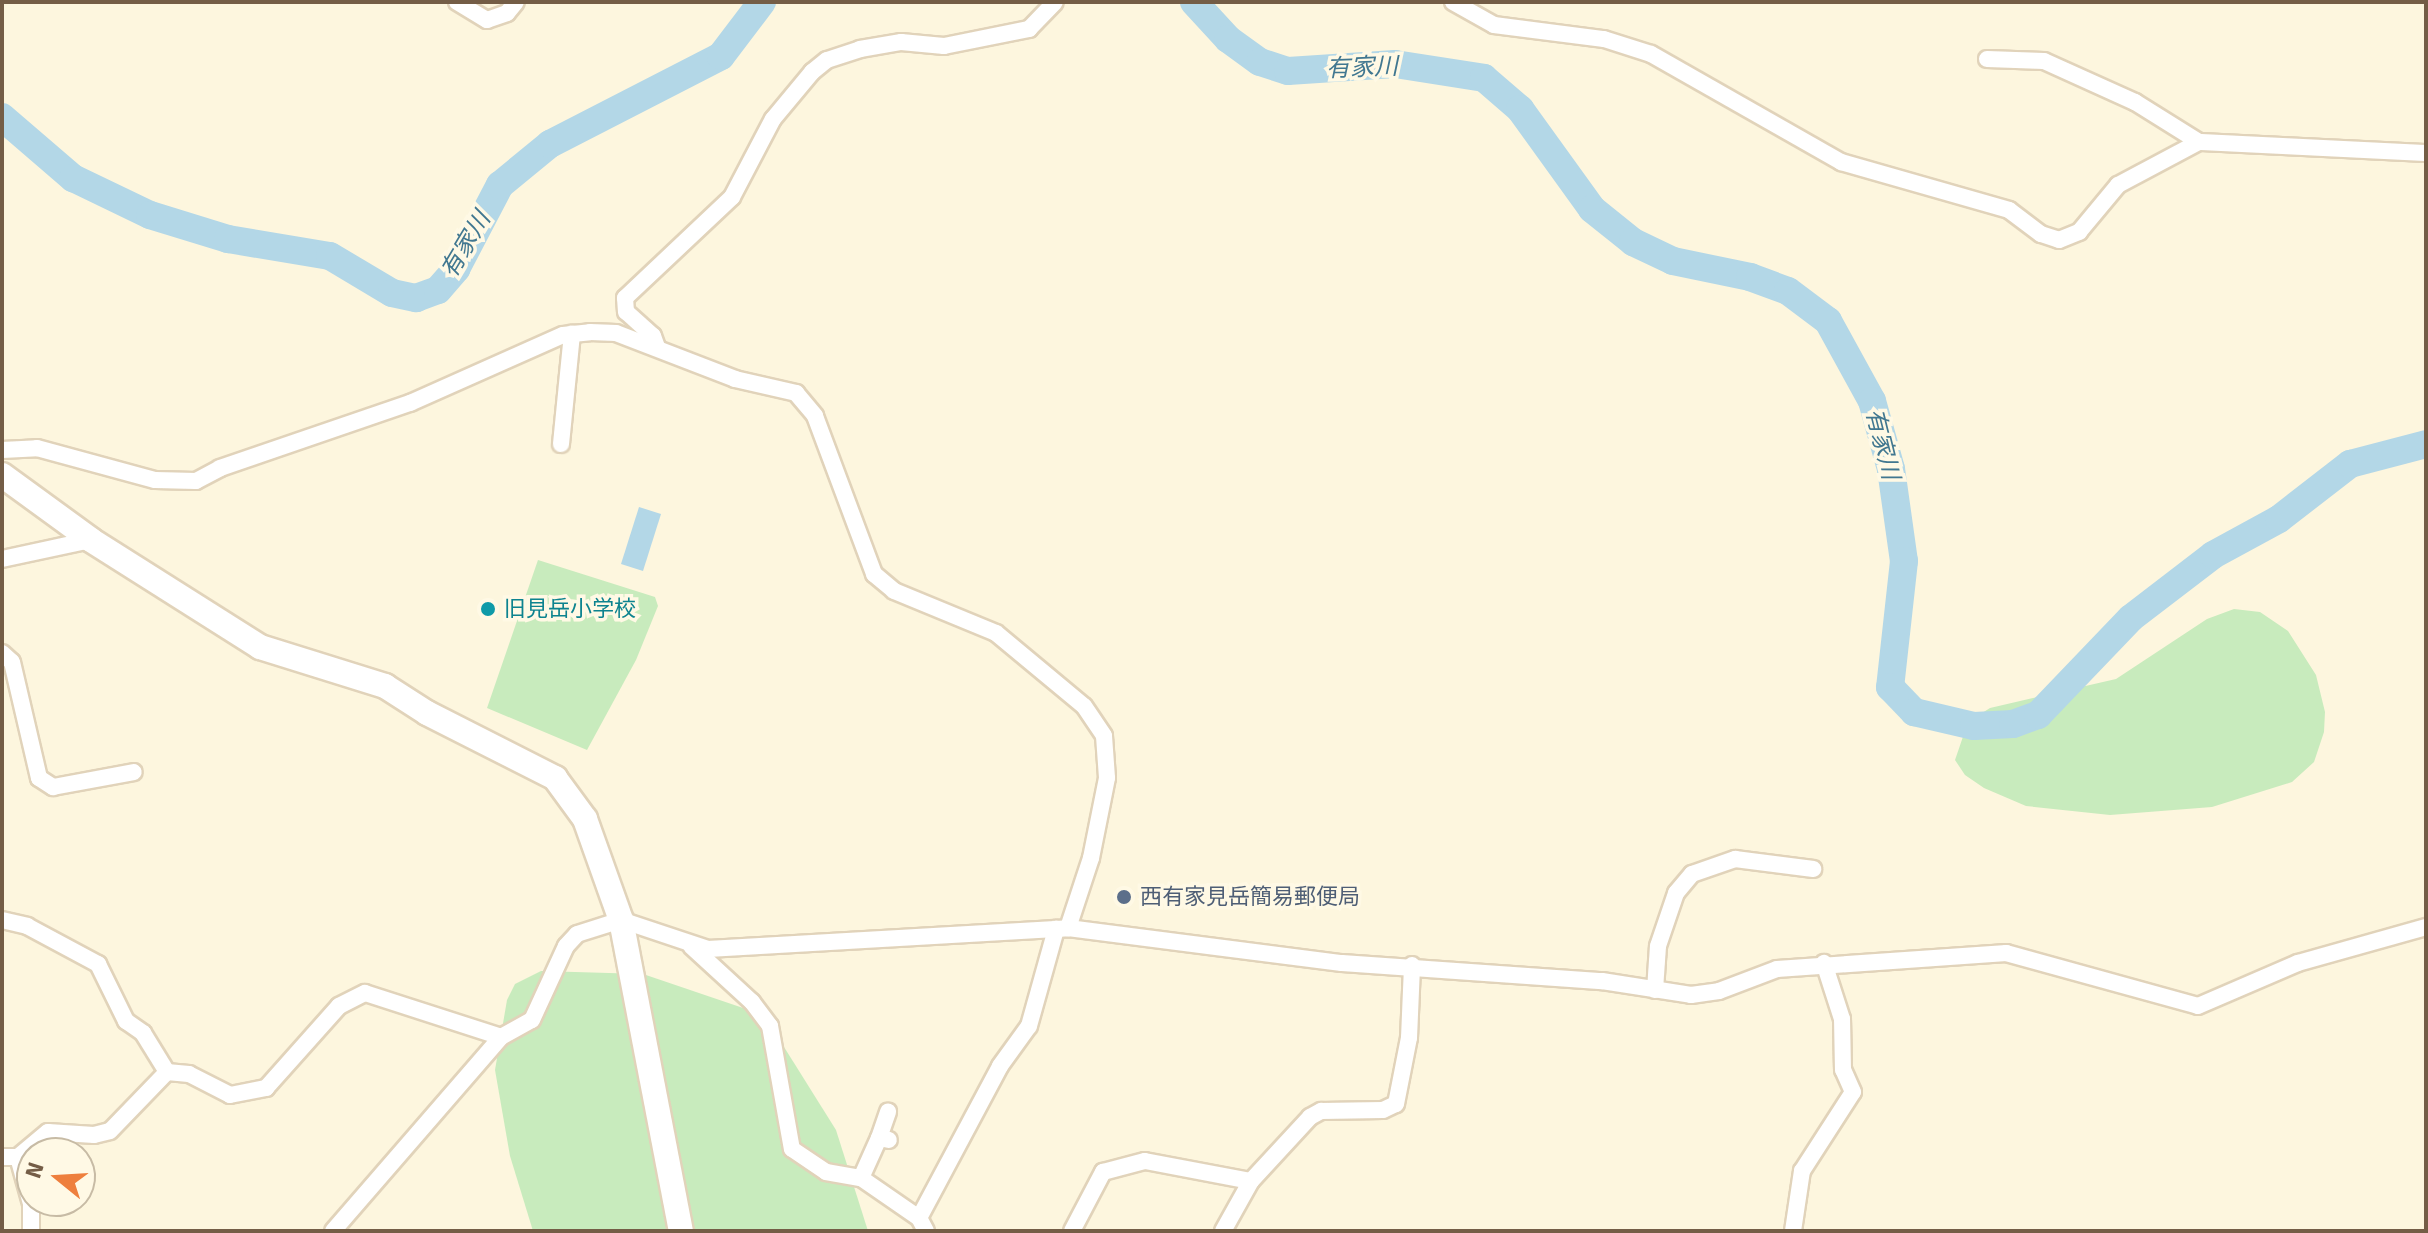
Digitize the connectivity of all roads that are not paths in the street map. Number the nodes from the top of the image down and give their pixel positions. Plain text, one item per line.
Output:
1 (457, 2) edge
2 (516, 2) edge
3 (1055, 2) edge
4 (1453, 2) edge
5 (1987, 59) dead end
6 (2199, 142) junction
7 (2426, 153) edge
8 (572, 334) junction
9 (657, 347) junction
10 (561, 444) dead end
11 (2, 450) edge
12 (2, 475) edge
13 (91, 540) junction
14 (2, 559) edge
15 (2, 653) edge
16 (134, 772) dead end
17 (1813, 869) dead end
18 (2, 920) edge
19 (621, 920) junction
20 (2426, 927) edge
21 (1062, 929) junction
22 (691, 946) junction
23 (1824, 963) junction
24 (1412, 965) junction
25 (1655, 990) junction
26 (501, 1037) junction
27 (167, 1072) junction
28 (888, 1112) dead end
29 (10, 1157) edge
30 (861, 1178) junction
31 (1251, 1181) junction
32 (923, 1224) edge
33 (31, 1231) edge
34 (333, 1231) edge
35 (681, 1231) edge
36 (1072, 1231) edge
37 (1223, 1231) edge
38 (1793, 1231) edge

1 - 2 street
3 - 9 street
4 - 6 street
5 - 6 street
6 - 7 street
8 - 9 street
8 - 10 street
8 - 11 street
9 - 21 street
12 - 13 street
13 - 14 street
13 - 19 street
15 - 16 street
17 - 25 street
18 - 27 street
19 - 22 street
19 - 26 street
19 - 35 street
20 - 23 street
21 - 22 street
21 - 24 street
21 - 32 street
22 - 30 street
23 - 25 street
23 - 38 street
24 - 25 street
24 - 31 street
26 - 27 street
26 - 34 street
27 - 29 street
28 - 30 street
29 - 33 street
30 - 32 street
31 - 36 street
31 - 37 street

